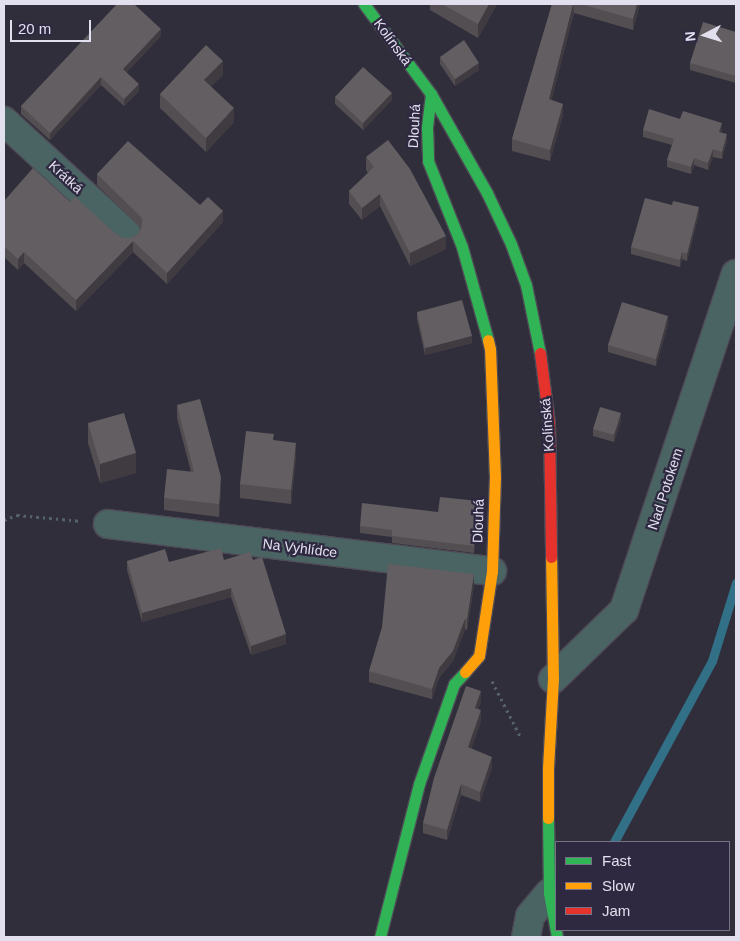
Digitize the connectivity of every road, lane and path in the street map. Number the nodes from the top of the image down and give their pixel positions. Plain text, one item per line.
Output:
1 (376, 9) edge
2 (431, 94) junction
3 (4, 121) edge
4 (127, 234) dead end
5 (736, 274) edge
6 (4, 520) edge
7 (108, 524) joint
8 (492, 571) junction
9 (479, 656) junction
10 (553, 679) junction
11 (519, 735) dead end
12 (549, 893) junction
13 (555, 922) edge
14 (380, 937) edge
15 (526, 937) edge

1 - 2 street, Kolínská
2 - 8 street, Dlouhá
2 - 10 street, Kolínská
3 - 4 street, Krátká
5 - 10 street, Nad Potokem
6 - 7 path
7 - 8 street, Na Vyhlídce
8 - 9 street, Dlouhá
9 - 11 path
9 - 14 street
10 - 12 street, Kolínská
12 - 13 street, Kolínská
12 - 15 street

